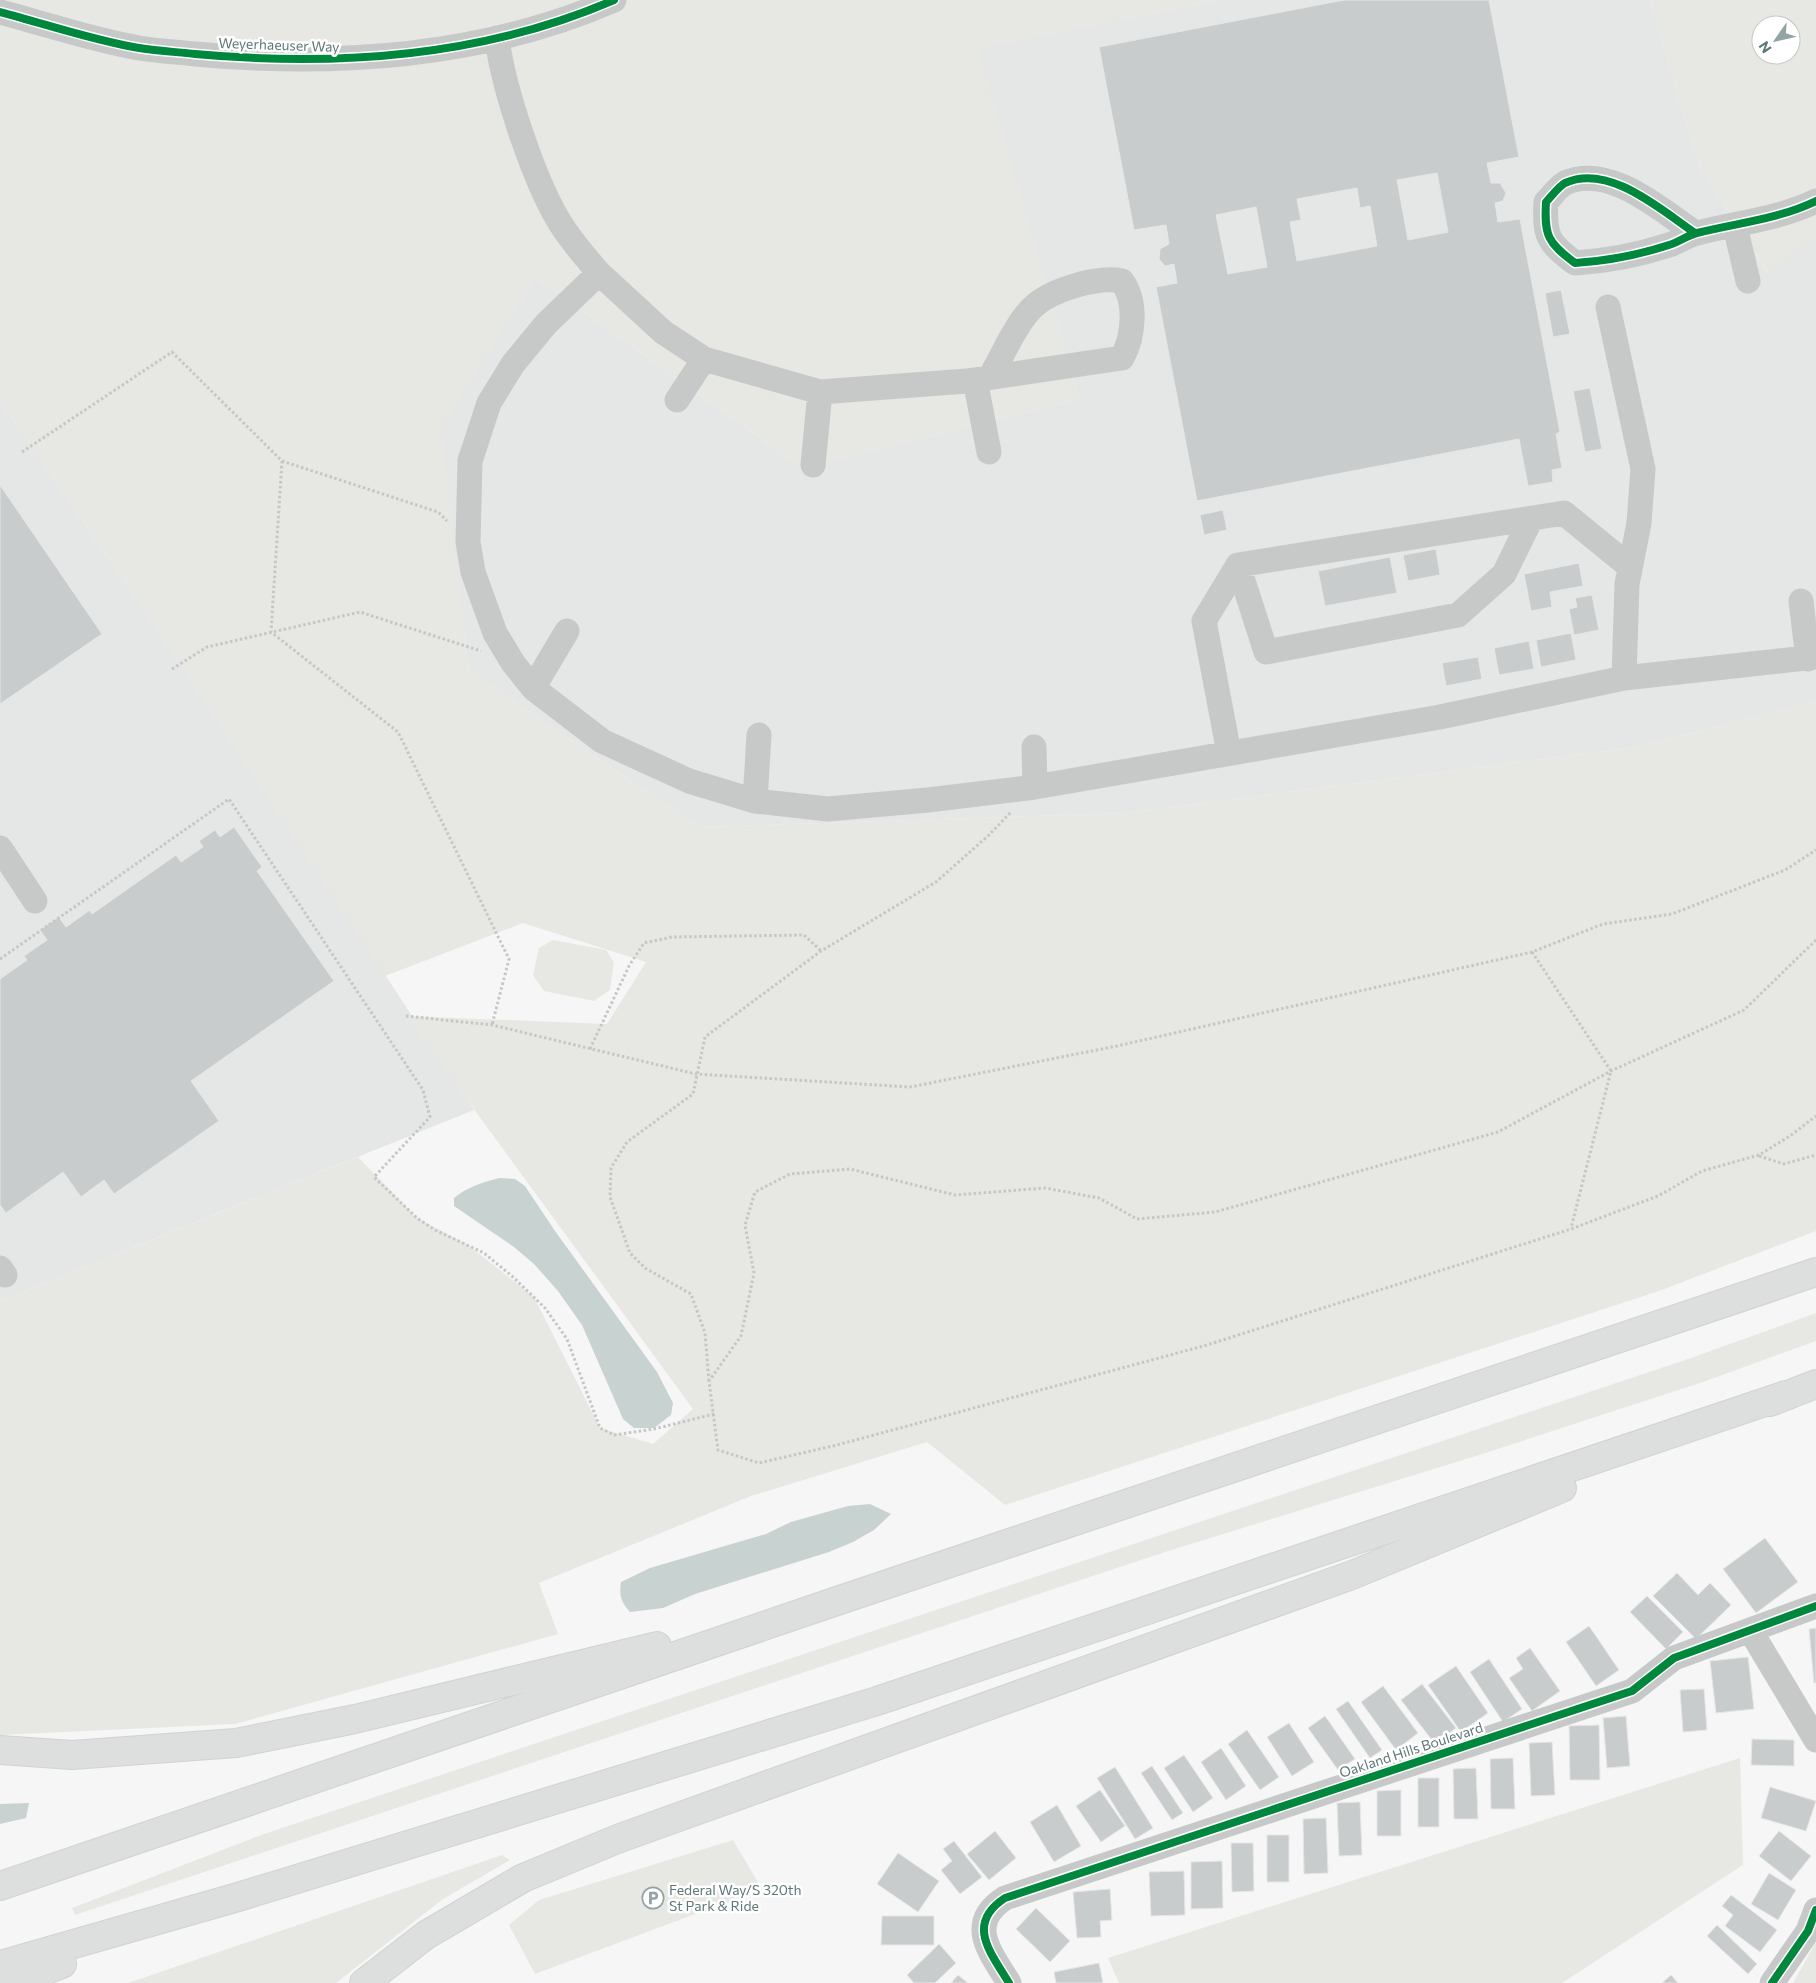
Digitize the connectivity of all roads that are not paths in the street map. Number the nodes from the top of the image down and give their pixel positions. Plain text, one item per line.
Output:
1 (614, 0) edge
2 (0, 12) edge
3 (497, 38) junction
4 (1816, 201) edge
5 (1735, 226) junction
6 (1695, 233) junction
7 (599, 273) junction
8 (1748, 281) dead end
9 (1608, 307) dead end
10 (704, 359) junction
11 (982, 378) junction
12 (820, 392) junction
13 (678, 400) dead end
14 (988, 452) dead end
15 (813, 465) dead end
16 (1531, 519) junction
17 (1238, 565) junction
18 (1630, 567) junction
19 (1801, 600) dead end
20 (567, 631) dead end
21 (1812, 658) edge
22 (1624, 678) junction
23 (533, 688) junction
24 (760, 735) dead end
25 (1034, 747) dead end
26 (1229, 753) junction
27 (1035, 788) junction
28 (755, 800) junction
29 (0, 848) edge
30 (35, 901) dead end
31 (1816, 1272) edge
32 (1816, 1384) edge
33 (1786, 1396) junction
34 (831, 1603) junction
35 (1816, 1606) edge
36 (1750, 1630) junction
37 (1816, 1740) edge
38 (0, 1750) edge
39 (161, 1831) junction
40 (0, 1886) edge
41 (0, 1896) edge
42 (238, 1896) junction
43 (1816, 1910) edge
44 (0, 1965) edge
45 (11, 1983) edge
46 (364, 1983) edge
47 (1009, 1983) edge
48 (1772, 1983) edge

1 - 3 street, Weyerhaeuser Way
2 - 3 street, Weyerhaeuser Way
3 - 7 street
4 - 5 street
5 - 6 street
5 - 8 street
6 - 6 street
7 - 10 street
7 - 23 street
9 - 18 street
10 - 12 street
10 - 13 street
11 - 11 street
11 - 12 street
11 - 14 street
12 - 15 street
16 - 17 street
16 - 17 street
16 - 18 street
17 - 26 street
18 - 22 street
19 - 21 street
20 - 23 street
21 - 22 street
22 - 26 street
23 - 28 street
24 - 28 street
25 - 27 street
26 - 27 street
27 - 28 street
29 - 30 street
31 - 34 highway
32 - 33 highway
33 - 42 highway
33 - 46 highway
34 - 38 highway
34 - 39 highway
35 - 36 street, Oakland Hills Boulevard
36 - 37 street
36 - 47 street, Oakland Hills Boulevard
39 - 40 highway
39 - 41 highway
42 - 44 highway
42 - 45 highway
43 - 48 street

